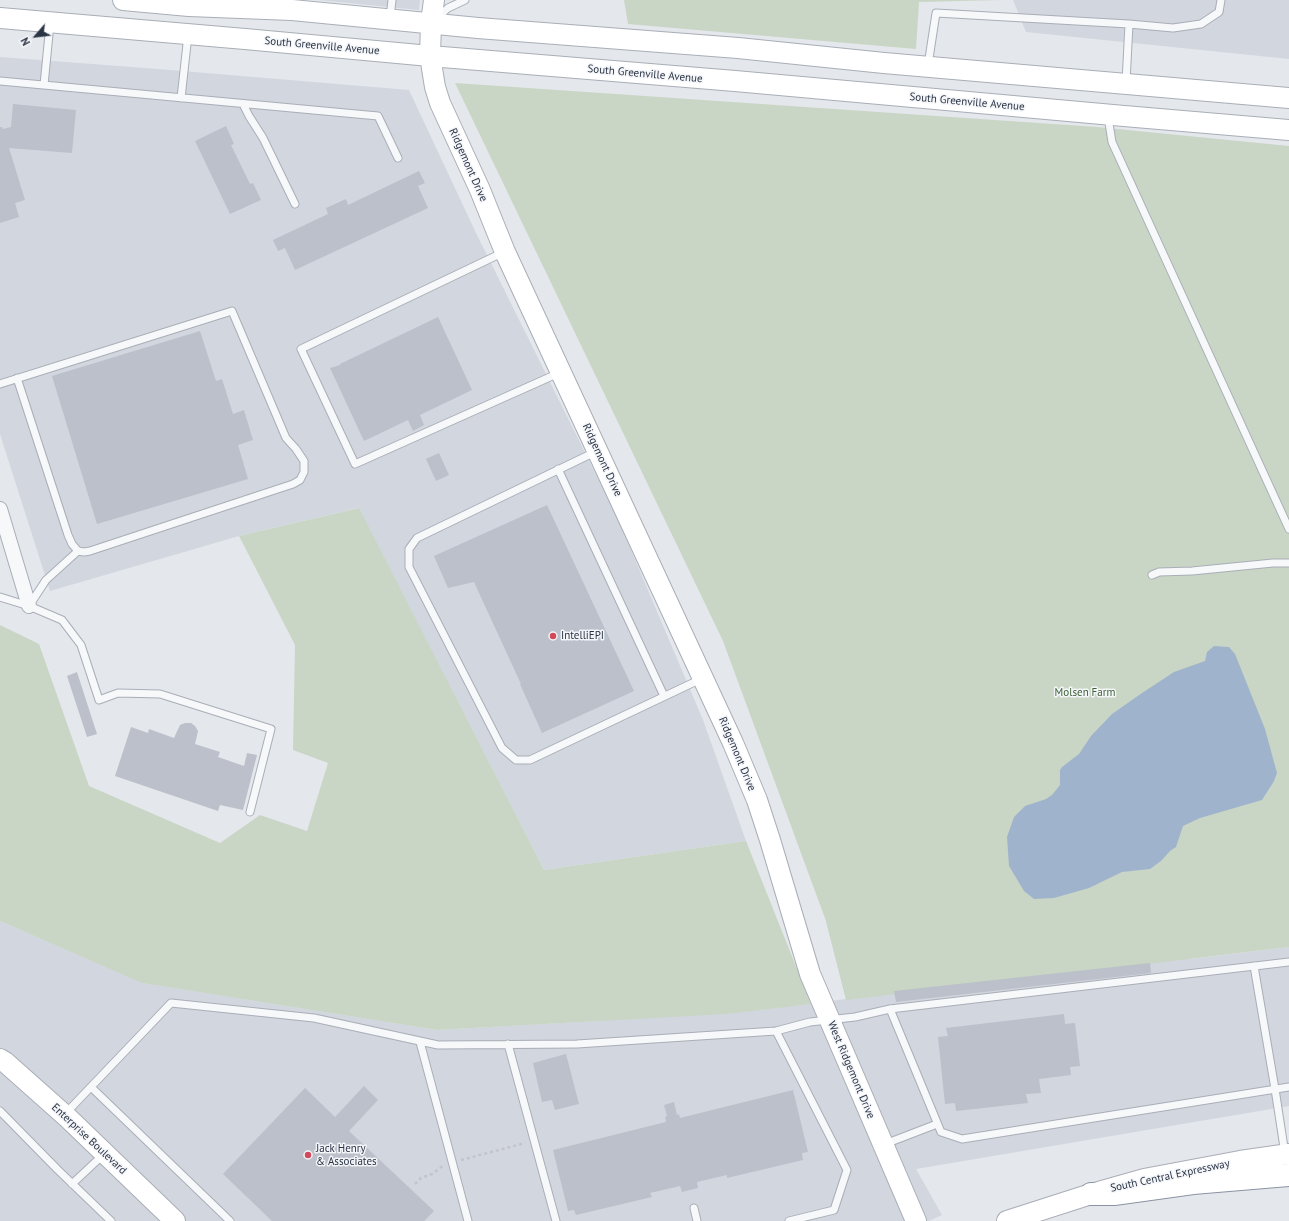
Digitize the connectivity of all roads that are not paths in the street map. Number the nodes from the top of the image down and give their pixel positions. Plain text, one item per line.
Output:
1 (123, 0) edge
2 (434, 0) edge
3 (465, 0) edge
4 (1221, 0) edge
5 (180, 4) edge
6 (286, 5) edge
7 (390, 10) edge
8 (0, 18) edge
9 (50, 22) junction
10 (431, 23) junction
11 (1128, 24) junction
12 (188, 34) junction
13 (430, 56) junction
14 (927, 67) junction
15 (0, 81) edge
16 (1126, 84) junction
17 (44, 85) junction
18 (181, 98) junction
19 (1289, 98) edge
20 (243, 104) junction
21 (1116, 116) junction
22 (1289, 130) edge
23 (398, 158) dead end
24 (295, 204) dead end
25 (504, 252) junction
26 (561, 372) junction
27 (17, 378) junction
28 (0, 384) edge
29 (597, 451) junction
30 (558, 469) junction
31 (0, 509) edge
32 (1289, 529) edge
33 (78, 551) junction
34 (1289, 563) edge
35 (1152, 575) dead end
36 (0, 597) edge
37 (29, 606) junction
38 (703, 678) junction
39 (664, 696) junction
40 (250, 812) dead end
41 (793, 916) joint
42 (1289, 962) edge
43 (1254, 966) junction
44 (890, 1009) junction
45 (830, 1020) junction
46 (776, 1032) junction
47 (420, 1042) junction
48 (508, 1044) junction
49 (0, 1059) edge
50 (91, 1087) junction
51 (1289, 1087) edge
52 (1275, 1089) junction
53 (0, 1111) edge
54 (64, 1115) junction
55 (937, 1124) junction
56 (883, 1144) junction
57 (105, 1154) junction
58 (1288, 1161) edge
59 (72, 1184) junction
60 (1091, 1194) joint
61 (694, 1208) dead end
62 (111, 1221) edge
63 (175, 1221) edge
64 (230, 1221) edge
65 (468, 1221) edge
66 (556, 1221) edge
67 (697, 1221) edge
68 (789, 1221) edge
69 (916, 1221) edge
70 (1008, 1221) edge

1 - 5 main road
2 - 10 main road, Ridgemont Drive
3 - 10 lane
4 - 11 lane
5 - 6 main road
5 - 12 main road
6 - 7 main road
7 - 10 main road
8 - 9 main road, South Greenville Avenue
9 - 12 main road, South Greenville Avenue
9 - 17 lane
10 - 13 main road, Ridgemont Drive
10 - 14 main road
11 - 14 lane
11 - 16 lane
12 - 13 main road, South Greenville Avenue
12 - 18 lane
13 - 21 main road, South Greenville Avenue
13 - 25 main road, Ridgemont Drive
14 - 16 main road
15 - 17 lane
16 - 19 main road
16 - 21 main road
17 - 18 lane
18 - 20 lane
20 - 23 lane
20 - 24 lane
21 - 22 main road, South Greenville Avenue
21 - 32 lane
25 - 26 main road, Ridgemont Drive
25 - 26 lane
26 - 29 main road, Ridgemont Drive
27 - 28 lane
27 - 33 lane
27 - 33 lane
29 - 30 lane
29 - 38 main road, Ridgemont Drive
30 - 39 lane
30 - 39 lane
31 - 37 street
33 - 37 lane
34 - 35 lane
36 - 37 lane
37 - 40 lane
38 - 39 lane
38 - 41 main road, Ridgemont Drive
41 - 45 main road, West Ridgemont Drive
42 - 43 lane
43 - 44 lane
43 - 52 lane
44 - 45 lane
44 - 55 lane
45 - 46 lane
45 - 56 main road, West Ridgemont Drive
46 - 48 lane
46 - 68 lane
47 - 48 lane
47 - 50 lane
47 - 65 lane
48 - 66 lane
49 - 54 main road, Enterprise Boulevard
50 - 54 lane
50 - 64 lane
51 - 52 lane
52 - 55 lane
52 - 58 lane
53 - 59 lane
54 - 57 main road, Enterprise Boulevard
55 - 56 lane
56 - 69 main road, West Ridgemont Drive
57 - 59 lane
57 - 63 main road, Enterprise Boulevard
58 - 60 highway
59 - 62 lane
60 - 70 main road
61 - 67 lane

